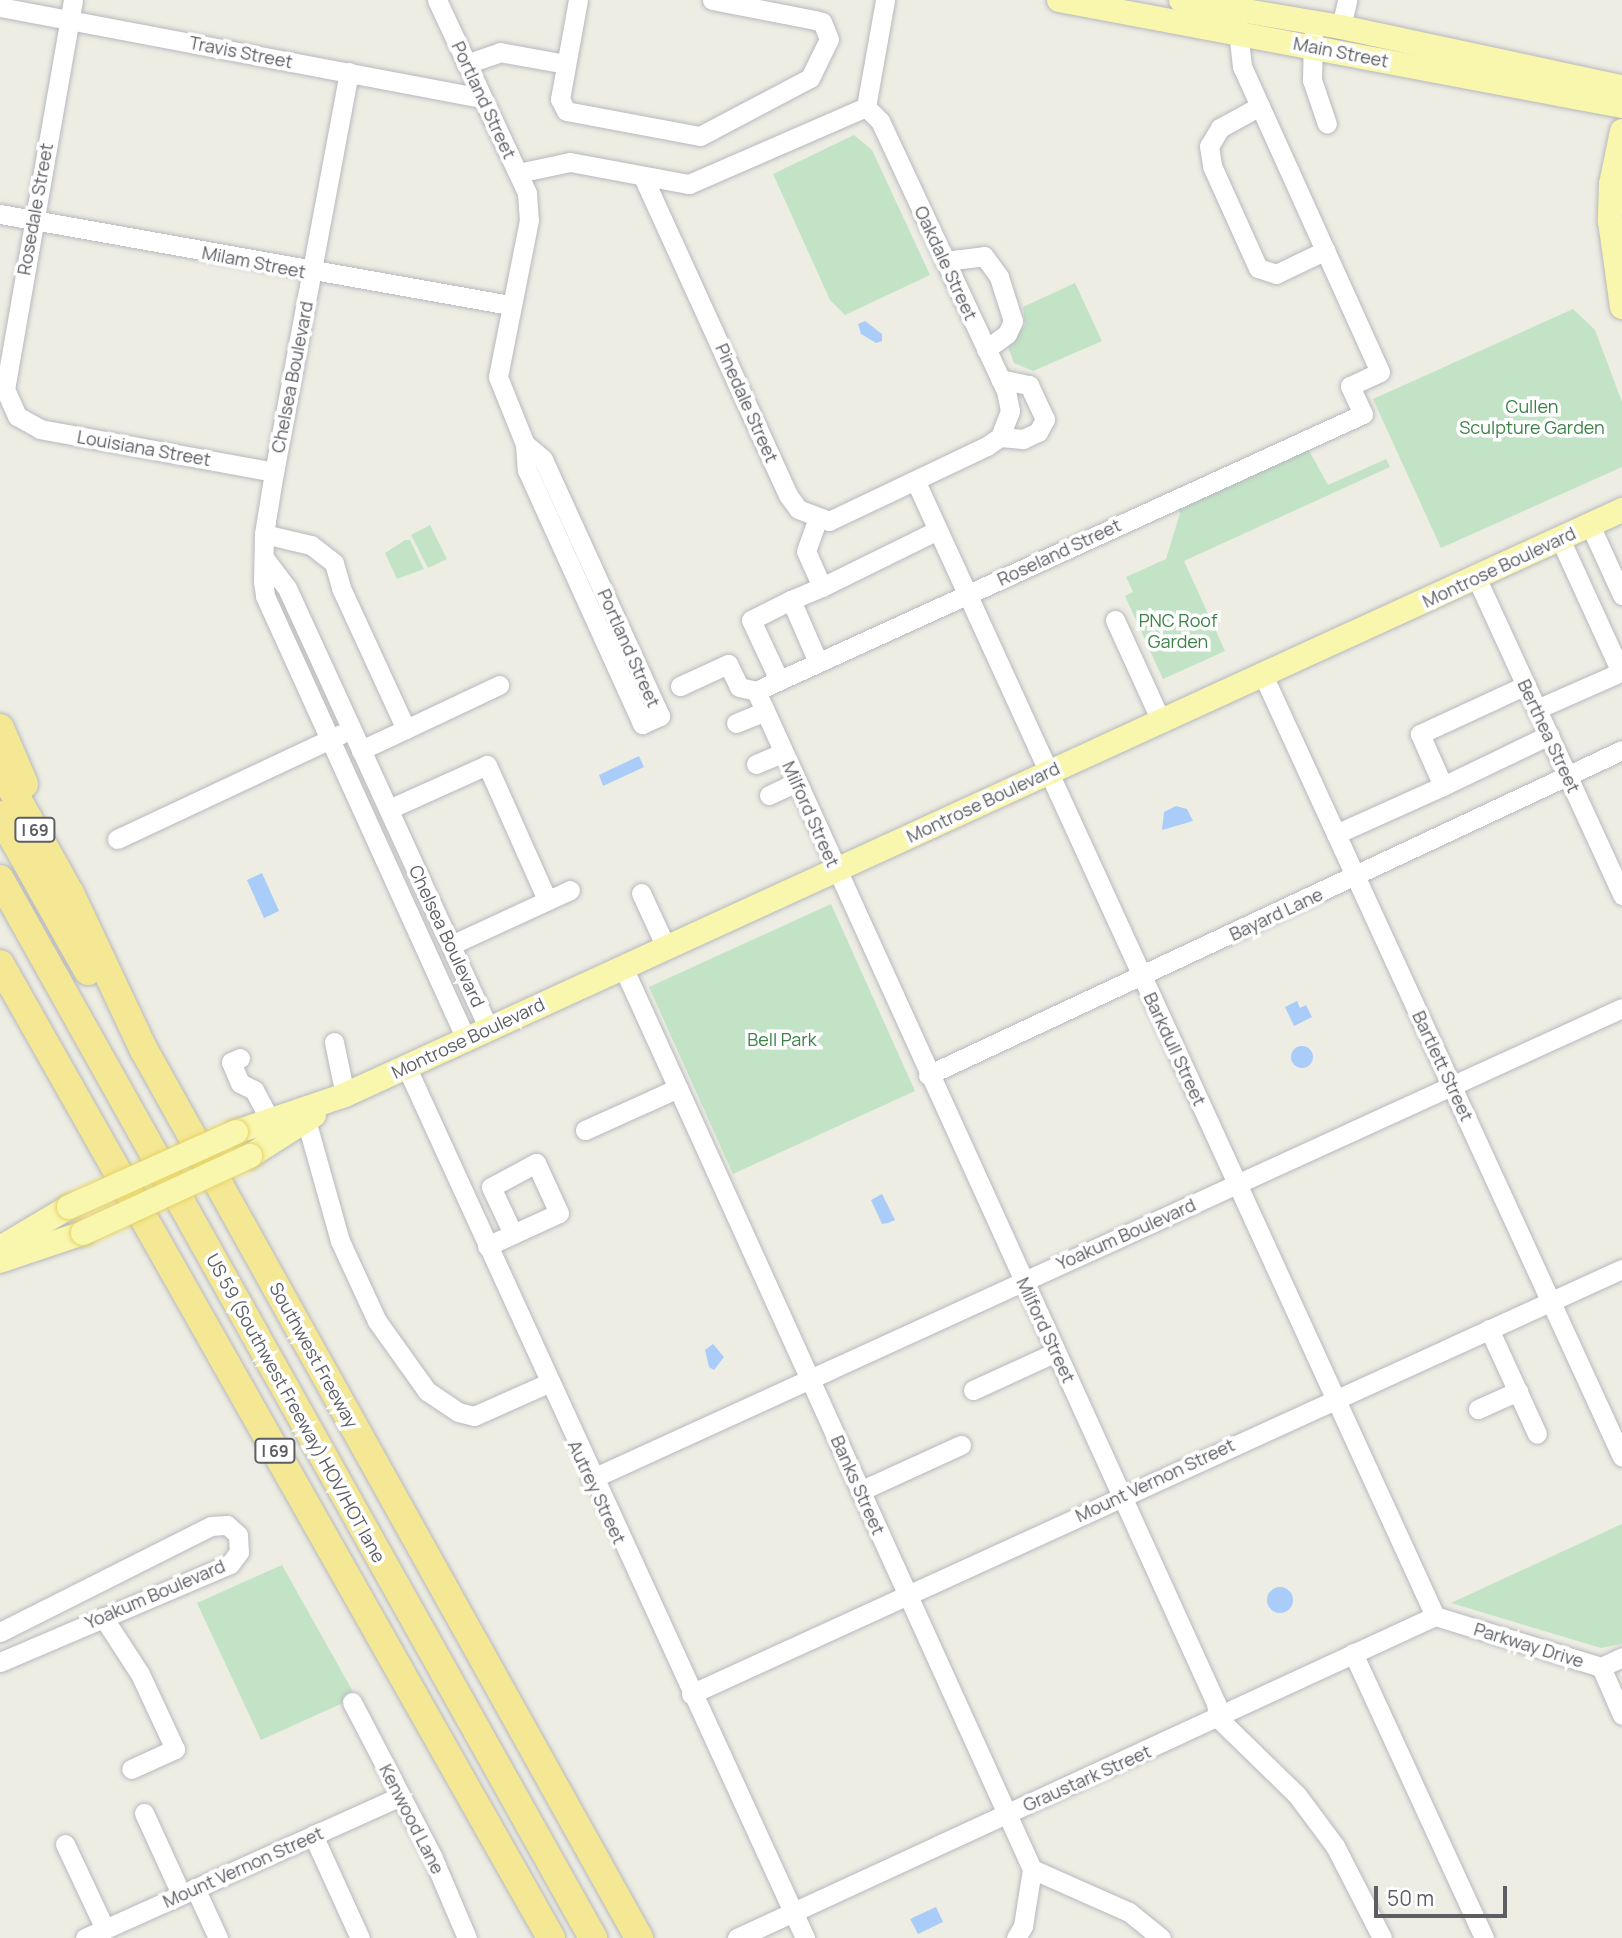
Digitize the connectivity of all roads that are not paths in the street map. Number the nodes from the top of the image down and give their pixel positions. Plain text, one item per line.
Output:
1 (73, 0) edge
2 (437, 0) edge
3 (578, 0) edge
4 (712, 0) edge
5 (885, 0) edge
6 (1059, 0) edge
7 (1181, 0) edge
8 (1347, 0) edge
9 (0, 7) edge
10 (69, 20) junction
11 (1237, 20) junction
12 (1341, 27) junction
13 (1314, 34) junction
14 (466, 64) junction
15 (566, 64) junction
16 (349, 72) junction
17 (1622, 87) edge
18 (482, 98) junction
19 (1260, 106) junction
20 (1622, 106) edge
21 (866, 107) junction
22 (1324, 117) dead end
23 (1622, 131) edge
24 (518, 173) junction
25 (644, 179) junction
26 (0, 214) edge
27 (32, 220) junction
28 (1326, 250) junction
29 (945, 261) junction
30 (312, 272) junction
31 (510, 304) junction
32 (1622, 307) edge
33 (986, 349) junction
34 (1000, 379) junction
35 (17, 416) joint
36 (1000, 437) junction
37 (525, 444) junction
38 (274, 472) junction
39 (916, 482) junction
40 (1622, 510) edge
41 (818, 518) junction
42 (1590, 525) junction
43 (938, 530) junction
44 (264, 534) junction
45 (1560, 539) junction
46 (265, 559) junction
47 (1476, 577) junction
48 (822, 587) junction
49 (968, 594) junction
50 (1622, 595) edge
51 (791, 600) junction
52 (1115, 620) dead end
53 (818, 662) junction
54 (1620, 672) edge
55 (1263, 675) junction
56 (779, 680) junction
57 (499, 685) dead end
58 (1526, 685) junction
59 (680, 686) dead end
60 (756, 691) junction
61 (1537, 709) junction
62 (765, 711) junction
63 (1161, 721) junction
64 (736, 723) dead end
65 (0, 728) edge
66 (352, 729) junction
67 (406, 729) junction
68 (1549, 735) junction
69 (330, 739) junction
70 (361, 750) junction
71 (1622, 750) edge
72 (783, 752) junction
73 (756, 764) dead end
74 (0, 768) edge
75 (1047, 773) junction
76 (1567, 775) junction
77 (797, 782) junction
78 (1443, 786) junction
79 (769, 795) dead end
80 (389, 809) junction
81 (0, 815) edge
82 (1336, 834) junction
83 (117, 839) dead end
84 (836, 870) junction
85 (1356, 876) junction
86 (0, 879) edge
87 (570, 890) dead end
88 (69, 892) junction
89 (640, 893) dead end
90 (1622, 895) edge
91 (547, 900) junction
92 (451, 945) junction
93 (666, 947) junction
94 (0, 964) edge
95 (623, 967) junction
96 (1142, 976) junction
97 (1622, 1008) edge
98 (489, 1028) junction
99 (466, 1039) junction
100 (144, 1050) junction
101 (240, 1058) dead end
102 (406, 1066) junction
103 (928, 1075) junction
104 (368, 1084) junction
105 (1452, 1086) junction
106 (678, 1088) junction
107 (345, 1095) junction
108 (270, 1120) junction
109 (306, 1120) junction
110 (585, 1130) dead end
111 (1237, 1184) junction
112 (513, 1234) dead end
113 (487, 1246) junction
114 (0, 1248) edge
115 (0, 1262) edge
116 (1622, 1269) edge
117 (1023, 1281) junction
118 (1550, 1303) junction
119 (1489, 1329) junction
120 (1056, 1352) junction
121 (810, 1380) junction
122 (548, 1383) junction
123 (973, 1390) dead end
124 (1518, 1391) junction
125 (1333, 1398) junction
126 (1478, 1409) dead end
127 (1537, 1434) dead end
128 (961, 1445) dead end
129 (1622, 1457) edge
130 (591, 1479) junction
131 (860, 1491) junction
132 (1122, 1495) junction
133 (907, 1595) junction
134 (49, 1610) junction
135 (1435, 1616) junction
136 (103, 1617) junction
137 (0, 1632) edge
138 (61, 1635) junction
139 (1353, 1653) junction
140 (1622, 1657) edge
141 (0, 1662) edge
142 (1601, 1667) junction
143 (691, 1694) junction
144 (352, 1702) dead end
145 (1622, 1715) edge
146 (1218, 1718) junction
147 (131, 1769) dead end
148 (401, 1796) junction
149 (144, 1813) dead end
150 (1007, 1814) junction
151 (313, 1835) junction
152 (65, 1844) dead end
153 (1032, 1869) junction
154 (188, 1891) junction
155 (793, 1915) junction
156 (105, 1928) junction
157 (85, 1938) edge
158 (218, 1938) edge
159 (360, 1938) edge
160 (467, 1938) edge
161 (551, 1938) edge
162 (593, 1938) edge
163 (639, 1938) edge
164 (737, 1938) edge
165 (805, 1938) edge
166 (1016, 1938) edge
167 (1161, 1938) edge
168 (1382, 1938) edge
169 (1484, 1938) edge

1 - 10 street, Rosedale Street
2 - 14 street, Portland Street
3 - 15 street
4 - 15 street
5 - 21 street
6 - 11 main road, Main Street
7 - 11 main road, Main Street
8 - 12 street
9 - 10 street, Travis Street
10 - 16 street, Travis Street
10 - 27 street, Rosedale Street
11 - 13 main road, Main Street
11 - 19 street
12 - 13 main road, Main Street
12 - 17 main road, Main Street
13 - 20 main road, Main Street
13 - 22 street
14 - 15 street
14 - 18 street, Portland Street
16 - 18 street, Travis Street
16 - 30 street, Chelsea Boulevard
18 - 24 street, Portland Street
19 - 28 street
19 - 28 street
21 - 25 street
21 - 29 street, Oakdale Street
23 - 32 main road
24 - 25 street
24 - 31 street, Portland Street
25 - 41 street, Pinedale Street
26 - 27 street, Milam Street
27 - 30 street, Milam Street
27 - 35 street, Rosedale Street
28 - 49 street, Roseland Street
29 - 33 street, Oakdale Street
29 - 33 street
30 - 31 street, Milam Street
30 - 38 street, Chelsea Boulevard
31 - 37 street, Portland Street
33 - 34 street, Oakdale Street
34 - 36 street, Oakdale Street
34 - 36 street
35 - 38 street, Louisiana Street
36 - 39 street
37 - 37 street, Portland Street
38 - 44 street, Chelsea Boulevard
39 - 41 street
39 - 43 street, Barkdull Street
40 - 42 main road, Montrose Boulevard
41 - 48 street
42 - 45 main road, Montrose Boulevard
42 - 50 street
43 - 48 street
43 - 49 street, Barkdull Street
44 - 46 street, Chelsea Boulevard
44 - 67 street
45 - 47 main road, Montrose Boulevard
45 - 54 street
46 - 66 street, Chelsea Boulevard
46 - 69 street, Chelsea Boulevard
47 - 55 main road, Montrose Boulevard
47 - 58 street, Berthea Street
48 - 51 street
49 - 53 street, Roseland Street
49 - 75 street, Barkdull Street
51 - 53 street
51 - 56 street
52 - 63 street
53 - 56 street, Roseland Street
54 - 61 street
55 - 63 main road, Montrose Boulevard
55 - 82 street, Bartlett Street
56 - 60 street, Roseland Street
57 - 67 street
58 - 61 street, Berthea Street
58 - 78 street
59 - 60 street
60 - 62 street, Milford Street
61 - 68 street, Berthea Street
62 - 64 street
62 - 72 street, Milford Street
63 - 75 main road, Montrose Boulevard
65 - 88 highway
66 - 69 street
66 - 70 street, Chelsea Boulevard
67 - 70 street
68 - 76 street, Berthea Street
68 - 78 street
69 - 83 street
69 - 99 street, Chelsea Boulevard
70 - 80 street, Chelsea Boulevard
71 - 76 street, Bayard Lane
72 - 73 street
72 - 77 street, Milford Street
74 - 88 highway, Southwest Freeway / I 69
75 - 84 main road, Montrose Boulevard
75 - 96 street, Barkdull Street
76 - 85 street, Bayard Lane
76 - 90 street, Berthea Street
77 - 79 street
77 - 84 street, Milford Street
78 - 82 street
80 - 91 street
80 - 92 street, Chelsea Boulevard
81 - 100 highway
82 - 85 street, Bartlett Street
84 - 93 main road, Montrose Boulevard
84 - 103 street, Milford Street
85 - 96 street, Bayard Lane
85 - 105 street, Bartlett Street
86 - 162 highway, US 59 (Southwest Freeway) HOV/HOT lane
87 - 91 street
88 - 100 highway, Southwest Freeway / I 69
89 - 93 street
91 - 92 street
92 - 98 street, Chelsea Boulevard
93 - 95 main road, Montrose Boulevard
94 - 161 highway, I 69
95 - 98 main road, Montrose Boulevard
95 - 106 street, Banks Street
96 - 103 street, Bayard Lane
96 - 111 street, Barkdull Street
97 - 105 street, Yoakum Boulevard
98 - 99 main road, Montrose Boulevard
99 - 102 main road, Montrose Boulevard
100 - 163 highway, Southwest Freeway / I 69
101 - 108 street
102 - 104 main road, Montrose Boulevard
102 - 113 street, Autrey Street
103 - 117 street, Milford Street
104 - 107 main road, Montrose Boulevard
104 - 107 street
105 - 111 street, Yoakum Boulevard
105 - 118 street, Bartlett Street
106 - 110 street
106 - 121 street, Banks Street
107 - 108 main road, Montrose Boulevard
107 - 109 main road, Montrose Boulevard
108 - 114 main road, Montrose Boulevard, bridge
109 - 115 main road, Montrose Boulevard, bridge
109 - 122 street
111 - 117 street, Yoakum Boulevard
111 - 125 street, Barkdull Street
112 - 113 street
113 - 122 street, Autrey Street
116 - 118 street, Mount Vernon Street
117 - 120 street, Milford Street
117 - 121 street, Yoakum Boulevard
118 - 119 street, Mount Vernon Street
118 - 129 street, Bartlett Street
119 - 124 street
119 - 125 street, Mount Vernon Street
120 - 123 street
120 - 132 street, Milford Street
121 - 130 street, Yoakum Boulevard
121 - 131 street, Banks Street
122 - 130 street, Autrey Street
124 - 126 street
124 - 127 street
125 - 132 street, Mount Vernon Street
125 - 135 street, Barkdull Street
128 - 131 street
130 - 143 street, Autrey Street
131 - 133 street, Banks Street
132 - 133 street, Mount Vernon Street
132 - 146 street, Milford Street
133 - 143 street, Mount Vernon Street
133 - 150 street, Banks Street
134 - 136 street, Yoakum Boulevard
134 - 137 street, Yoakum Boulevard
134 - 138 street
135 - 139 street, Graustark Street
135 - 142 street, Parkway Drive
136 - 138 street, Yoakum Boulevard
136 - 147 street
138 - 141 street, Yoakum Boulevard
139 - 146 street, Graustark Street
139 - 169 street
140 - 142 street, Parkway Drive
142 - 145 street
143 - 155 street, Autrey Street
144 - 148 street, Kenwood Lane
146 - 150 street, Graustark Street
146 - 168 street, Milford Street
148 - 151 street, Mount Vernon Street
148 - 160 street, Kenwood Lane
149 - 154 street
150 - 153 street, Banks Street
150 - 155 street, Graustark Street
151 - 154 street, Mount Vernon Street
151 - 159 street
152 - 156 street
153 - 166 street
153 - 167 street
154 - 156 street, Mount Vernon Street
154 - 158 street
155 - 164 street, Graustark Street
155 - 165 street, Autrey Street
156 - 157 street, Mount Vernon Street

